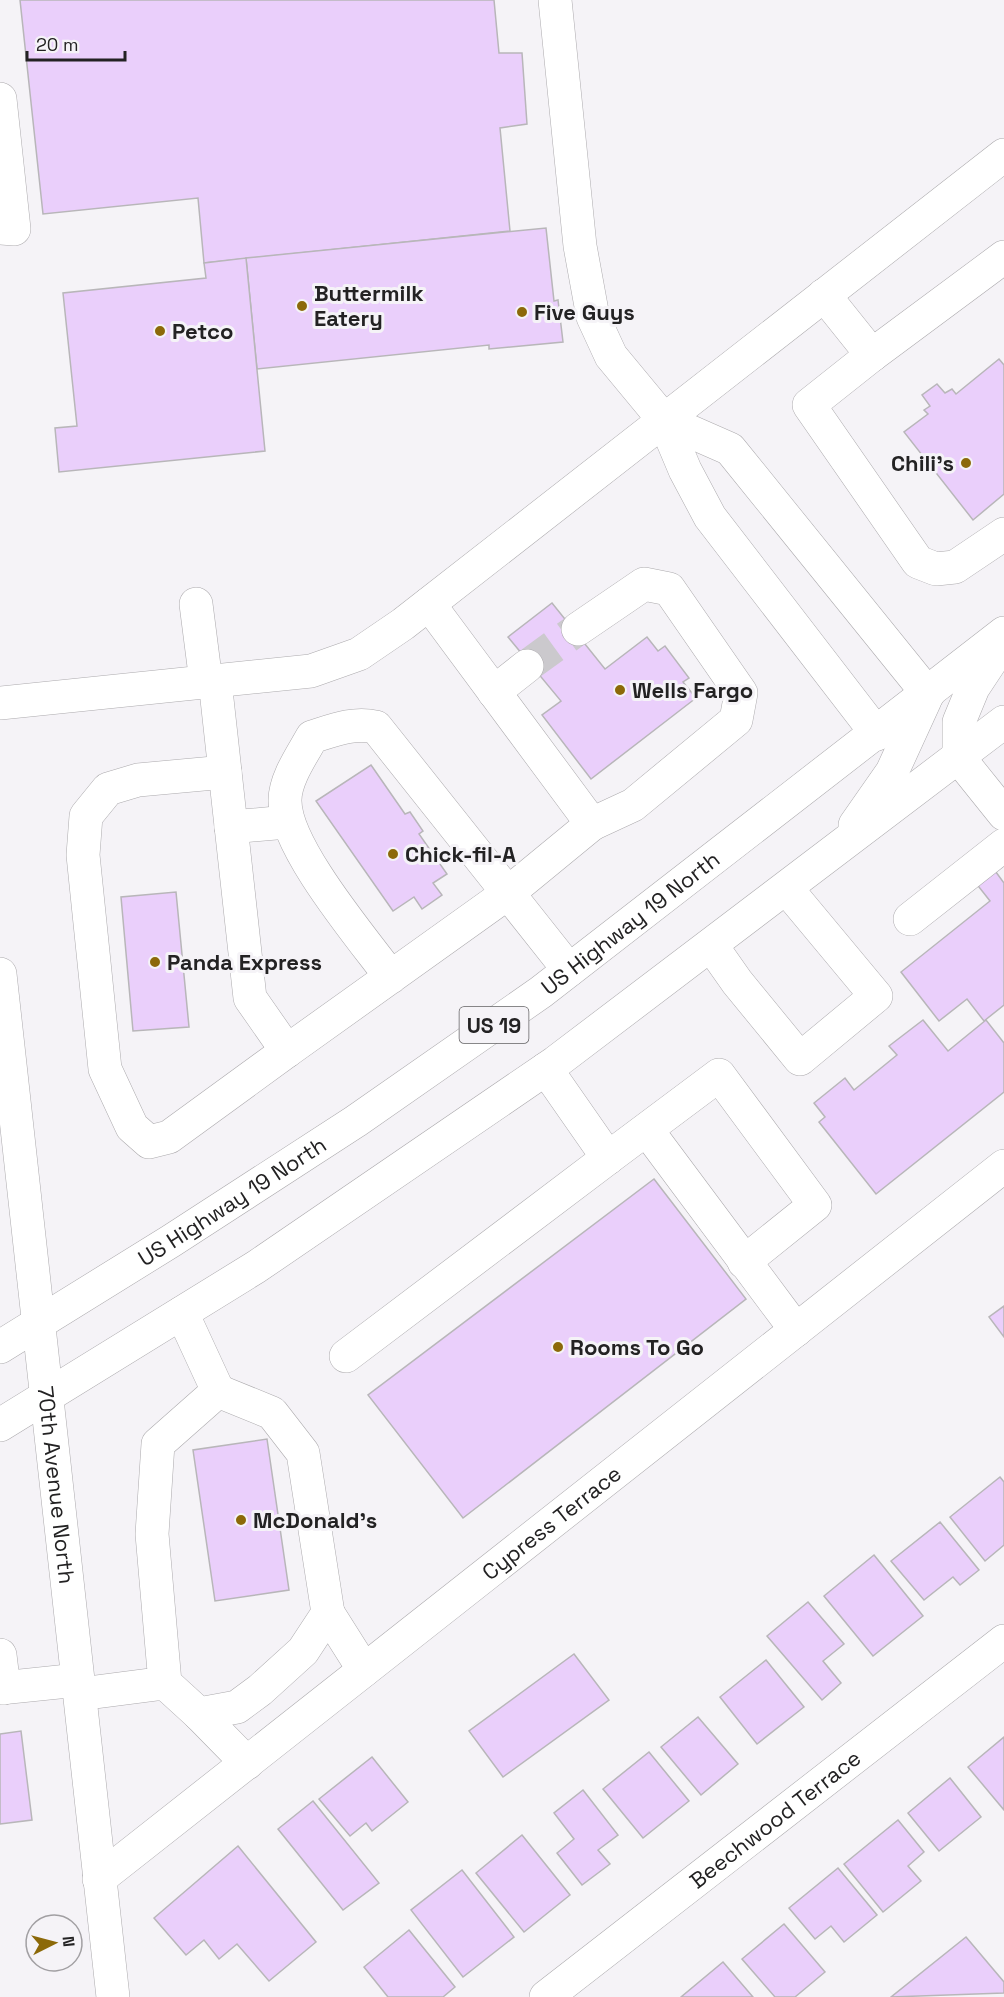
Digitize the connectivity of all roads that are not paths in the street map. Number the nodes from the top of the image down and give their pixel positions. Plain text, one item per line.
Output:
1 (555, 0) edge
2 (0, 99) edge
3 (1004, 155) edge
4 (7, 228) edge
5 (1004, 257) edge
6 (824, 296) junction
7 (872, 356) junction
8 (664, 420) junction
9 (1004, 534) edge
10 (196, 604) dead end
11 (429, 604) junction
12 (578, 629) tunnel mouth
13 (1004, 633) edge
14 (1004, 641) edge
15 (527, 666) tunnel mouth
16 (210, 681) junction
17 (495, 692) junction
18 (928, 694) junction
19 (0, 703) edge
20 (1004, 722) edge
21 (877, 734) junction
22 (959, 758) junction
23 (225, 772) junction
24 (1004, 814) edge
25 (287, 822) junction
26 (592, 824) junction
27 (231, 826) junction
28 (1004, 845) edge
29 (837, 851) junction
30 (787, 889) junction
31 (508, 893) junction
32 (910, 919) dead end
33 (711, 945) junction
34 (569, 970) junction
35 (0, 974) edge
36 (390, 976) junction
37 (287, 1051) junction
38 (546, 1069) junction
39 (647, 1130) junction
40 (608, 1158) junction
41 (1004, 1166) edge
42 (744, 1262) junction
43 (182, 1313) junction
44 (38, 1324) junction
45 (796, 1330) junction
46 (0, 1347) edge
47 (346, 1356) dead end
48 (218, 1391) junction
49 (46, 1398) junction
50 (0, 1425) edge
51 (328, 1613) junction
52 (1004, 1641) edge
53 (0, 1654) edge
54 (364, 1670) junction
55 (165, 1683) junction
56 (79, 1687) junction
57 (2, 1688) edge
58 (199, 1714) junction
59 (247, 1763) junction
60 (99, 1879) junction
61 (113, 1997) edge
62 (546, 1997) edge

1 - 8 main road
2 - 4 main road
3 - 6 main road
5 - 7 main road
6 - 7 main road
6 - 8 main road
7 - 9 main road
8 - 11 main road
8 - 18 main road
8 - 21 main road
10 - 16 main road
11 - 16 main road
11 - 17 main road
12 - 26 main road
13 - 18 main road, US Highway 19 North / US 19
14 - 22 main road
15 - 17 main road
16 - 19 main road
16 - 23 main road
17 - 26 main road
18 - 21 main road, US Highway 19 North / US 19
18 - 29 main road
20 - 22 main road, US 19
21 - 34 main road, US Highway 19 North / US 19
22 - 24 main road
22 - 29 main road, US 19
23 - 27 main road
23 - 37 main road
25 - 27 main road
25 - 31 main road
25 - 36 main road
26 - 31 main road
27 - 37 main road
28 - 32 main road
29 - 30 main road, US 19
30 - 33 main road, US 19
30 - 33 main road
31 - 34 main road
31 - 36 main road
33 - 38 main road, US 19
34 - 44 main road, US Highway 19 North / US 19
35 - 44 main road, 70th Avenue North
36 - 37 main road
38 - 40 main road
38 - 43 main road, US 19
39 - 40 main road
39 - 42 main road
39 - 42 main road
40 - 47 main road
41 - 45 main road, Cypress Terrace
42 - 45 main road
43 - 48 main road
43 - 49 main road, US 19
44 - 46 main road, US Highway 19 North / US 19
44 - 49 main road, 70th Avenue North
45 - 54 main road, Cypress Terrace
48 - 51 main road
48 - 55 main road
49 - 50 main road, US 19
49 - 56 main road, 70th Avenue North
51 - 54 main road
51 - 58 main road
52 - 62 main road, Beechwood Terrace
53 - 57 main road
54 - 59 main road, Cypress Terrace
55 - 56 main road
55 - 58 main road
56 - 57 main road
56 - 60 main road, 70th Avenue North
58 - 59 main road
59 - 60 main road, Cypress Terrace
60 - 61 main road, 70th Avenue North

